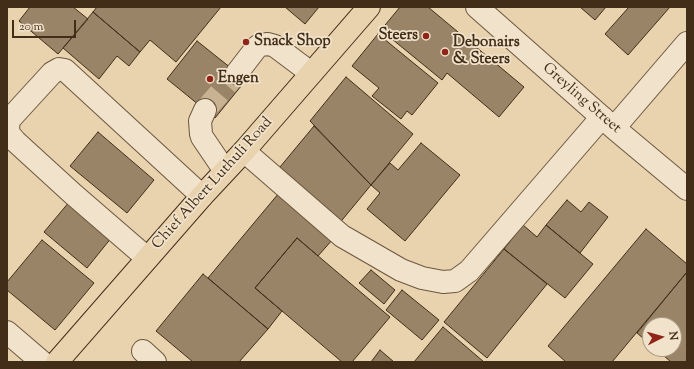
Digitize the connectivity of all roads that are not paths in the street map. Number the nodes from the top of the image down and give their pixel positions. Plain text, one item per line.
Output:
1 (369, 7) edge
2 (477, 7) edge
3 (687, 43) edge
4 (237, 73) tunnel mouth
5 (311, 73) junction
6 (205, 110) tunnel mouth
7 (608, 123) junction
8 (244, 151) junction
9 (225, 171) junction
10 (687, 189) edge
11 (202, 196) junction
12 (147, 258) junction
13 (7, 332) edge
14 (42, 362) edge
15 (57, 362) edge

1 - 5 main road, Chief Albert Luthuli Road
2 - 7 street, Greyling Street
3 - 7 street
4 - 5 street
5 - 8 main road, Chief Albert Luthuli Road
6 - 9 street
7 - 8 street
7 - 10 street, Greyling Street
8 - 9 main road, Chief Albert Luthuli Road
9 - 11 main road, Chief Albert Luthuli Road
11 - 12 main road, Chief Albert Luthuli Road
11 - 12 street
12 - 15 main road, Chief Albert Luthuli Road
13 - 14 street

